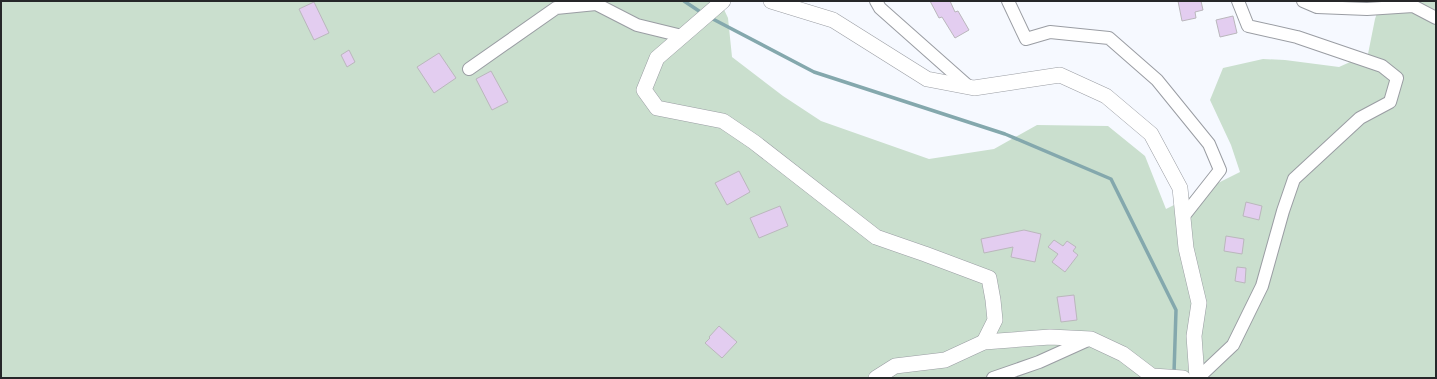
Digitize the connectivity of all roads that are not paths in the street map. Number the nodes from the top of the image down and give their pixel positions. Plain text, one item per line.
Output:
1 (771, 1) edge
2 (876, 1) edge
3 (1008, 1) edge
4 (1238, 1) edge
5 (1304, 1) edge
6 (597, 2) edge
7 (722, 2) edge
8 (1436, 18) edge
9 (682, 36) junction
10 (469, 69) dead end
11 (968, 86) junction
12 (1183, 217) junction
13 (1091, 339) junction
14 (984, 342) junction
15 (876, 378) edge
16 (993, 378) edge
17 (1183, 378) edge
18 (1197, 378) edge

1 - 11 street
2 - 11 street
3 - 12 street
4 - 18 street
5 - 8 street
6 - 9 street
6 - 10 street
7 - 9 street
9 - 14 street
11 - 12 street
12 - 18 street
13 - 14 street
13 - 16 street
13 - 17 street
14 - 15 street

